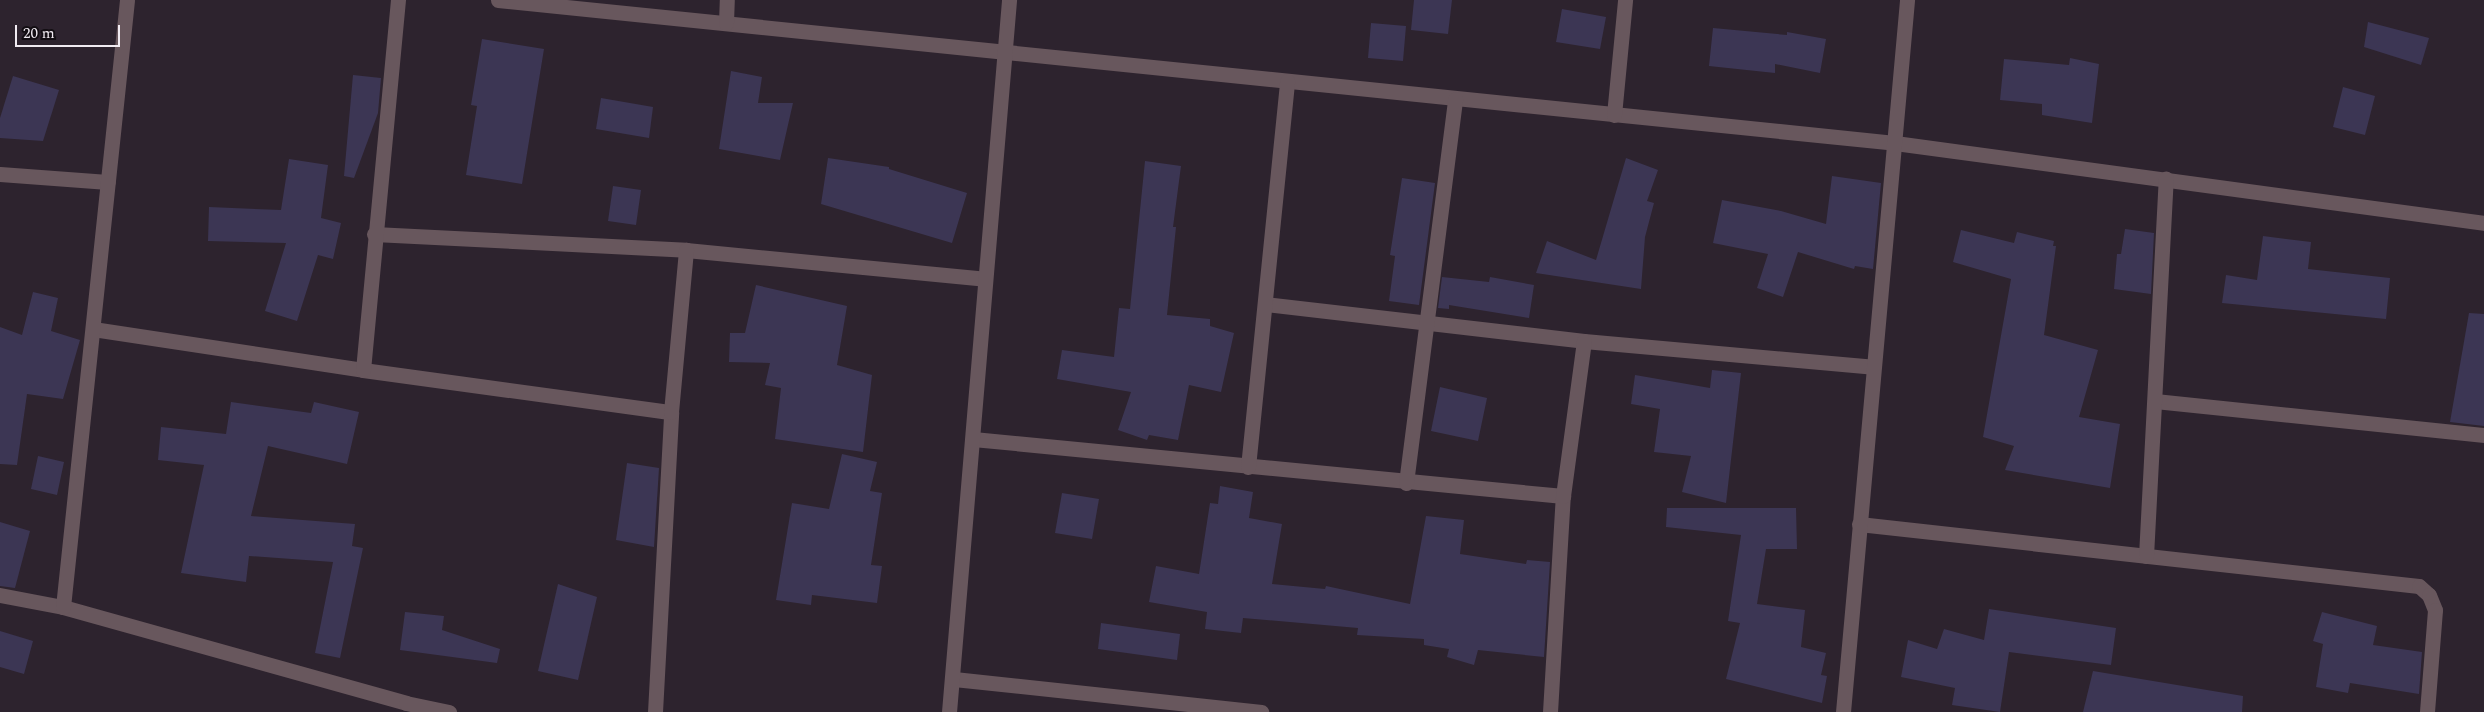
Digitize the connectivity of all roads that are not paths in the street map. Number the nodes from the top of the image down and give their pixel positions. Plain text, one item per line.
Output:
1 (127, 0) edge
2 (398, 0) edge
3 (498, 0) edge
4 (727, 0) edge
5 (1008, 0) edge
6 (1625, 0) edge
7 (1907, 0) edge
8 (726, 23) junction
9 (1002, 53) junction
10 (1287, 81) junction
11 (1455, 99) junction
12 (1614, 115) junction
13 (1895, 143) junction
14 (0, 174) edge
15 (2166, 179) junction
16 (108, 182) junction
17 (2484, 223) edge
18 (374, 234) junction
19 (686, 250) junction
20 (985, 279) junction
21 (1264, 304) junction
22 (1424, 324) junction
23 (93, 329) junction
24 (1584, 342) junction
25 (1873, 367) junction
26 (363, 370) junction
27 (2154, 401) junction
28 (671, 412) junction
29 (2484, 434) edge
30 (973, 439) junction
31 (1248, 467) junction
32 (1406, 483) junction
33 (1563, 496) junction
34 (1859, 524) junction
35 (2146, 556) junction
36 (0, 595) edge
37 (63, 607) junction
38 (954, 679) junction
39 (405, 707) edge
40 (449, 712) edge
41 (655, 712) edge
42 (949, 712) edge
43 (1261, 712) edge
44 (1550, 712) edge
45 (1843, 712) edge
46 (2427, 712) edge

1 - 16 street
2 - 18 street
3 - 8 street
4 - 8 street
5 - 9 street
6 - 12 street
7 - 13 street
8 - 9 street
9 - 10 street
9 - 20 street
10 - 11 street
10 - 21 street
11 - 12 street
11 - 22 street
12 - 13 street
13 - 15 street
13 - 25 street
14 - 16 street
15 - 17 street
15 - 27 street
16 - 23 street
18 - 19 street
18 - 26 street
19 - 20 street
19 - 28 street
20 - 30 street
21 - 22 street
21 - 31 street
22 - 24 street
22 - 32 street
23 - 26 street
23 - 37 street
24 - 25 street
24 - 33 street
25 - 34 street
26 - 28 street
27 - 29 street
27 - 35 street
28 - 41 street
30 - 31 street
30 - 38 street
31 - 32 street
32 - 33 street
33 - 44 street
34 - 35 street
34 - 45 street
35 - 46 street
36 - 37 street
37 - 39 street
38 - 42 street
38 - 43 street
39 - 40 street

